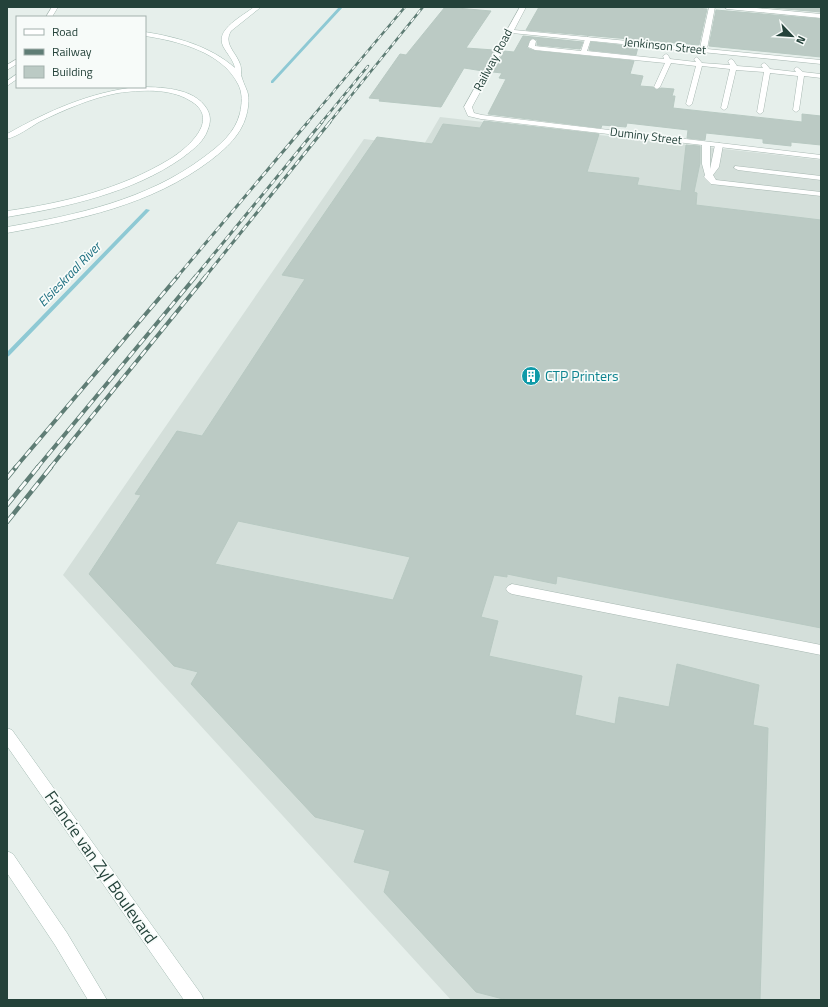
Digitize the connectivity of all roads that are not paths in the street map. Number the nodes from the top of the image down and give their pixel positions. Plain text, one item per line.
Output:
1 (55, 7) edge
2 (258, 7) edge
3 (523, 7) edge
4 (712, 7) edge
5 (727, 7) edge
6 (50, 16) edge
7 (821, 16) edge
8 (509, 31) junction
9 (146, 34) edge
10 (588, 39) junction
11 (598, 40) junction
12 (533, 41) dead end
13 (567, 42) dead end
14 (703, 50) junction
15 (563, 51) junction
16 (583, 53) junction
17 (592, 54) junction
18 (667, 59) junction
19 (698, 61) junction
20 (16, 62) edge
21 (821, 62) edge
22 (732, 64) junction
23 (766, 67) junction
24 (7, 68) edge
25 (799, 71) junction
26 (821, 76) edge
27 (16, 77) edge
28 (238, 77) junction
29 (7, 84) edge
30 (657, 87) dead end
31 (689, 104) dead end
32 (724, 108) dead end
33 (796, 110) dead end
34 (760, 112) dead end
35 (471, 114) joint
36 (7, 137) edge
37 (706, 144) junction
38 (719, 145) junction
39 (821, 157) edge
40 (738, 168) dead end
41 (708, 177) junction
42 (821, 178) edge
43 (821, 194) edge
44 (7, 214) edge
45 (7, 230) edge
46 (512, 589) dead end
47 (821, 650) edge
48 (7, 734) edge
49 (7, 859) edge
50 (98, 1000) edge
51 (195, 1000) edge

1 - 6 main road
2 - 28 main road
3 - 8 main road, Railway Road
4 - 14 main road
5 - 7 main road
8 - 10 main road, Jenkinson Street
8 - 35 main road, Railway Road
9 - 28 main road
10 - 11 main road, Jenkinson Street
10 - 16 lane
11 - 14 main road, Jenkinson Street
11 - 17 lane
12 - 15 lane
13 - 15 lane
14 - 21 main road, Jenkinson Street
15 - 16 lane
16 - 17 lane
17 - 18 lane
18 - 19 lane
18 - 30 lane
19 - 22 lane
19 - 31 lane
20 - 24 main road
22 - 23 lane
22 - 32 lane
23 - 25 lane
23 - 34 lane
25 - 26 lane
25 - 33 lane
27 - 29 main road
28 - 45 main road
35 - 37 main road, Duminy Street
36 - 44 main road
37 - 38 main road, Duminy Street
37 - 41 lane
38 - 39 main road, Duminy Street
38 - 41 lane
40 - 42 lane
41 - 43 lane
46 - 47 lane
48 - 51 main road, Francie van Zyl Boulevard
49 - 50 main road

